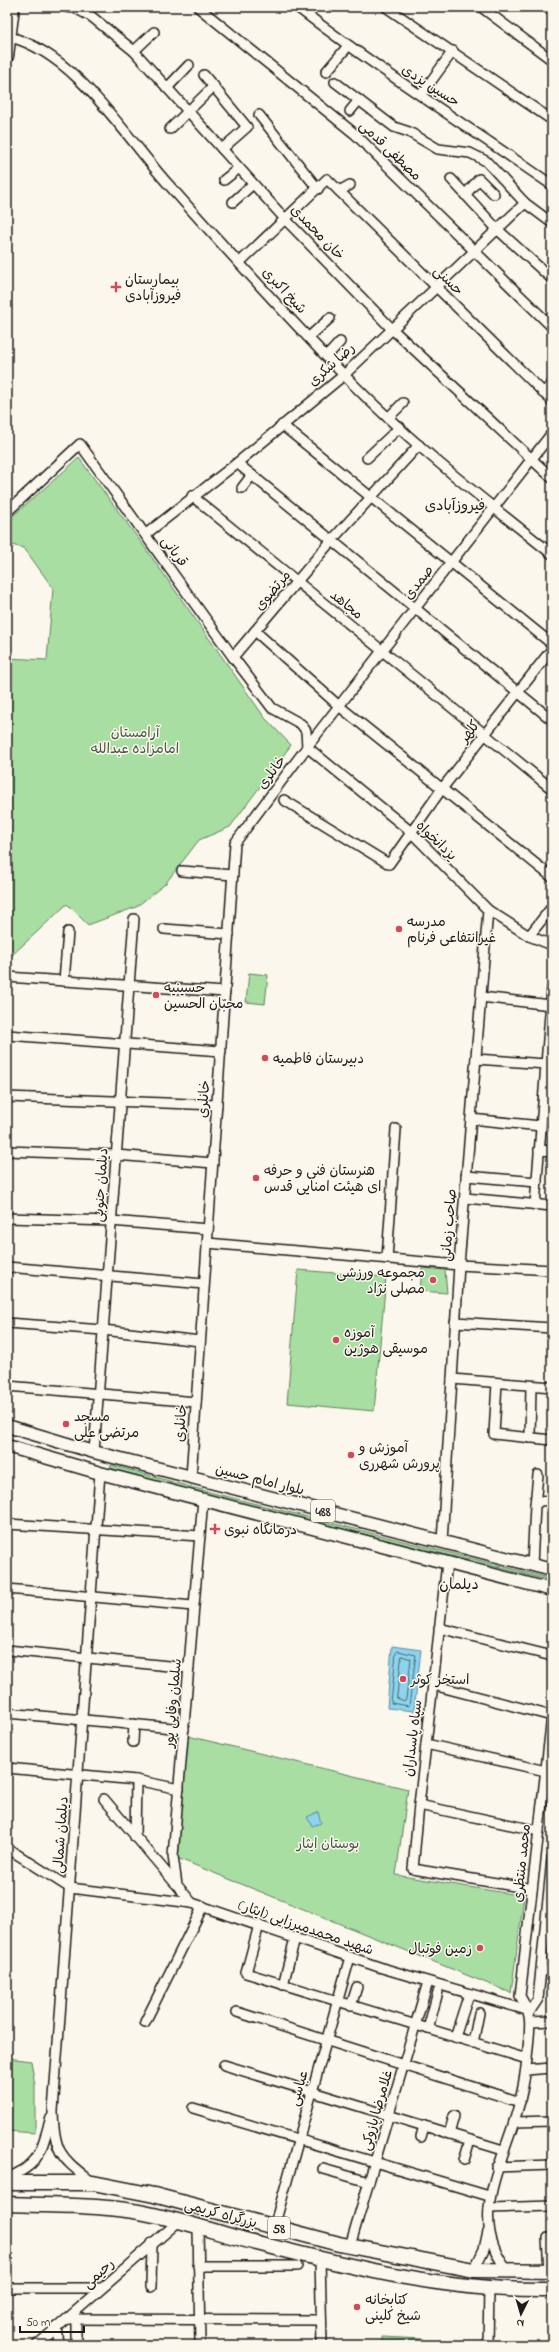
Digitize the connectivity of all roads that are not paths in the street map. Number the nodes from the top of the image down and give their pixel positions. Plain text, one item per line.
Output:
1 (13, 7) edge
2 (66, 7) edge
3 (198, 7) edge
4 (297, 7) edge
5 (386, 7) edge
6 (480, 7) edge
7 (546, 7) edge
8 (552, 12) edge
9 (154, 32) dead end
10 (10, 37) junction
11 (348, 46) junction
12 (134, 51) junction
13 (453, 51) junction
14 (7, 56) edge
15 (552, 60) edge
16 (189, 65) dead end
17 (326, 72) dead end
18 (204, 75) dead end
19 (335, 82) dead end
20 (214, 86) junction
21 (167, 88) junction
22 (421, 95) junction
23 (358, 100) junction
24 (189, 111) junction
25 (350, 111) dead end
26 (259, 115) dead end
27 (552, 120) edge
28 (170, 129) dead end
29 (498, 147) junction
30 (222, 150) junction
31 (486, 161) junction
32 (239, 168) junction
33 (451, 179) dead end
34 (224, 180) dead end
35 (253, 184) junction
36 (350, 185) dead end
37 (552, 185) edge
38 (318, 189) junction
39 (339, 191) junction
40 (494, 194) dead end
41 (465, 195) junction
42 (234, 202) dead end
43 (525, 203) junction
44 (286, 219) junction
45 (552, 223) edge
46 (497, 229) junction
47 (473, 251) junction
48 (240, 262) junction
49 (552, 279) edge
50 (435, 286) junction
51 (330, 318) dead end
52 (391, 328) junction
53 (552, 328) edge
54 (309, 337) junction
55 (340, 342) dead end
56 (327, 356) junction
57 (344, 374) junction
58 (552, 384) edge
59 (543, 393) junction
60 (552, 401) edge
61 (403, 403) dead end
62 (389, 417) junction
63 (282, 425) junction
64 (400, 427) junction
65 (552, 433) edge
66 (420, 446) junction
67 (367, 458) dead end
68 (531, 460) junction
69 (237, 463) junction
70 (252, 475) junction
71 (552, 478) edge
72 (242, 488) dead end
73 (192, 496) junction
74 (371, 498) junction
75 (494, 508) junction
76 (7, 512) edge
77 (146, 534) junction
78 (332, 540) junction
79 (552, 554) edge
80 (451, 562) junction
81 (297, 581) junction
82 (415, 608) junction
83 (255, 631) junction
84 (552, 644) edge
85 (552, 649) edge
86 (382, 651) junction
87 (233, 657) junction
88 (517, 692) junction
89 (339, 706) junction
90 (552, 720) edge
91 (484, 734) junction
92 (307, 747) junction
93 (552, 789) edge
94 (441, 790) junction
95 (284, 800) dead end
96 (410, 832) junction
97 (182, 871) dead end
98 (233, 875) junction
99 (552, 877) edge
100 (488, 910) junction
101 (551, 911) edge
102 (134, 919) dead end
103 (164, 929) dead end
104 (68, 932) dead end
105 (229, 934) junction
106 (529, 936) junction
107 (552, 945) edge
108 (7, 977) edge
109 (64, 981) junction
110 (129, 985) junction
111 (552, 988) edge
112 (225, 992) junction
113 (481, 997) junction
114 (551, 1004) junction
115 (550, 1026) edge
116 (7, 1035) edge
117 (125, 1042) junction
118 (221, 1050) junction
119 (476, 1059) junction
120 (546, 1064) junction
121 (548, 1089) edge
122 (7, 1097) edge
123 (120, 1101) junction
124 (217, 1106) junction
125 (471, 1119) junction
126 (541, 1126) junction
127 (396, 1128) dead end
128 (539, 1150) junction
129 (7, 1151) edge
130 (552, 1151) edge
131 (116, 1155) junction
132 (213, 1163) junction
133 (466, 1176) junction
134 (537, 1182) junction
135 (465, 1198) junction
136 (535, 1205) junction
137 (552, 1206) edge
138 (7, 1218) edge
139 (111, 1221) junction
140 (208, 1229) junction
141 (207, 1243) junction
142 (387, 1259) junction
143 (459, 1265) junction
144 (7, 1267) edge
145 (552, 1270) edge
146 (108, 1276) junction
147 (204, 1284) junction
148 (455, 1322) junction
149 (7, 1323) edge
150 (552, 1328) edge
151 (103, 1330) junction
152 (200, 1341) junction
153 (452, 1379) junction
154 (497, 1383) junction
155 (7, 1386) edge
156 (531, 1386) junction
157 (552, 1387) edge
158 (99, 1394) junction
159 (196, 1402) junction
160 (7, 1426) edge
161 (530, 1438) junction
162 (552, 1440) edge
163 (7, 1446) edge
164 (94, 1452) junction
165 (100, 1473) junction
166 (538, 1475) dead end
167 (191, 1477) junction
168 (203, 1499) junction
169 (552, 1500) edge
170 (537, 1503) junction
171 (7, 1524) edge
172 (96, 1530) junction
173 (200, 1536) junction
174 (442, 1542) junction
175 (448, 1562) junction
176 (532, 1565) junction
177 (552, 1570) edge
178 (7, 1588) edge
179 (552, 1590) edge
180 (91, 1596) junction
181 (193, 1606) junction
182 (439, 1628) junction
183 (7, 1650) edge
184 (552, 1656) edge
185 (87, 1658) junction
186 (189, 1668) junction
187 (433, 1685) junction
188 (7, 1713) edge
189 (552, 1716) edge
190 (78, 1719) junction
191 (134, 1724) junction
192 (184, 1729) junction
193 (133, 1742) dead end
194 (426, 1744) junction
195 (7, 1768) edge
196 (546, 1770) junction
197 (78, 1775) junction
198 (136, 1780) junction
199 (179, 1789) junction
200 (104, 1799) dead end
201 (419, 1805) junction
202 (539, 1831) junction
203 (135, 1837) junction
204 (7, 1848) edge
205 (552, 1859) edge
206 (177, 1885) junction
207 (70, 1888) junction
208 (532, 1889) junction
209 (192, 1903) junction
210 (203, 1906) junction
211 (549, 1922) edge
212 (259, 1925) junction
213 (295, 1938) junction
214 (350, 1957) junction
215 (552, 1970) edge
216 (541, 1971) junction
217 (428, 1982) junction
218 (283, 1985) junction
219 (357, 1987) dead end
220 (438, 1992) dead end
221 (469, 1994) junction
222 (337, 2001) junction
223 (351, 2006) junction
224 (530, 2011) junction
225 (237, 2012) dead end
226 (480, 2013) dead end
227 (552, 2021) edge
228 (145, 2022) dead end
229 (530, 2022) junction
230 (415, 2025) junction
231 (428, 2029) junction
232 (455, 2037) junction
233 (326, 2040) junction
234 (472, 2043) junction
235 (527, 2059) junction
236 (404, 2065) junction
237 (224, 2066) dead end
238 (552, 2068) edge
239 (526, 2070) junction
240 (312, 2092) junction
241 (520, 2102) junction
242 (193, 2108) dead end
243 (53, 2111) junction
244 (389, 2116) junction
245 (454, 2116) dead end
246 (552, 2121) edge
247 (514, 2122) junction
248 (424, 2126) junction
249 (449, 2134) junction
250 (421, 2137) dead end
251 (299, 2139) junction
252 (470, 2140) junction
253 (504, 2150) junction
254 (464, 2160) dead end
255 (375, 2162) junction
256 (552, 2165) edge
257 (497, 2167) junction
258 (323, 2169) dead end
259 (7, 2178) edge
260 (7, 2182) edge
261 (369, 2182) junction
262 (93, 2183) junction
263 (489, 2196) junction
264 (7, 2204) edge
265 (552, 2206) edge
266 (489, 2208) junction
267 (178, 2222) junction
268 (489, 2224) junction
269 (198, 2227) junction
270 (274, 2227) junction
271 (547, 2238) dead end
272 (152, 2243) junction
273 (350, 2246) junction
274 (320, 2258) junction
275 (198, 2266) junction
276 (297, 2266) dead end
277 (474, 2270) junction
278 (508, 2271) junction
279 (550, 2271) edge
280 (151, 2287) dead end
281 (7, 2288) edge
282 (101, 2288) junction
283 (489, 2288) junction
284 (552, 2290) edge
285 (72, 2319) junction
286 (200, 2319) junction
287 (321, 2320) junction
288 (57, 2327) junction
289 (76, 2339) dead end
290 (41, 2344) edge
291 (59, 2345) edge
292 (200, 2345) edge
293 (322, 2345) edge
294 (488, 2345) edge

1 - 10 main road
2 - 12 street, خان محمدی
3 - 47 street, مصطفی قدمی
4 - 11 street, حسین یزدی
5 - 13 street
6 - 15 street
7 - 8 street
9 - 12 street
10 - 14 main road
10 - 48 street, شیخ اکبری
11 - 17 street
11 - 22 street, حسین یزدی
12 - 21 street, خان محمدی
13 - 22 street
13 - 27 street
16 - 21 street
18 - 20 street
19 - 23 street
20 - 24 street
20 - 30 street
21 - 24 street, خان محمدی
22 - 29 street, حسین یزدی
23 - 25 street
23 - 31 street
24 - 28 street
24 - 30 street, خان محمدی
26 - 38 street
29 - 31 street
29 - 37 street, حسین یزدی
30 - 32 street, خان محمدی
31 - 43 street
32 - 34 street
32 - 35 street, خان محمدی
33 - 41 street
35 - 42 street
35 - 44 street, خان محمدی
36 - 39 street
38 - 39 street, حسنی
38 - 44 street
39 - 50 street, حسنی
40 - 41 street
41 - 46 street
43 - 45 street
43 - 46 street, رضا شکری
44 - 48 street
44 - 52 street, خان محمدی
46 - 47 street, رضا شکری
46 - 49 street
47 - 50 street, رضا شکری
47 - 53 street, مصطفی قدمی
48 - 54 street, شیخ اکبری
50 - 52 street, رضا شکری
50 - 59 street, حسنی
51 - 54 street
52 - 57 street, رضا شکری
52 - 68 street, خان محمدی
54 - 56 street, شیخ اکبری
55 - 56 street
56 - 57 street, شیخ اکبری
57 - 62 street, شیخ اکبری
57 - 63 street, رضا شکری
58 - 59 street
59 - 60 street, حسنی
61 - 62 street
62 - 64 street, شیخ اکبری
63 - 69 street, رضا شکری
63 - 74 street
64 - 66 street, شیخ اکبری
64 - 67 street
65 - 68 street, صمدی
66 - 74 street, مرتضوی
66 - 75 street, شیخ اکبری
68 - 71 street, خان محمدی
68 - 75 street, صمدی
69 - 70 street
69 - 73 street, رضا شکری
70 - 72 street
70 - 78 street
73 - 77 street, رضا شکری
73 - 81 street, مجاهد
74 - 78 street, مرتضوی
74 - 80 street
75 - 79 street, شیخ اکبری
75 - 80 street, صمدی
76 - 77 street, قربانی
77 - 87 street, قربانی
78 - 81 street, مرتضوی
78 - 82 street
80 - 82 street, صمدی
80 - 84 street
81 - 83 street, مرتضوی
81 - 86 street, مجاهد
82 - 86 street, صمدی
82 - 88 street
83 - 87 street, مرتضوی
83 - 89 street
85 - 88 street, کلهر
86 - 89 street, صمدی
86 - 91 street, مجاهد
87 - 92 street, قربانی
88 - 90 street
88 - 91 street, کلهر
89 - 92 street, صمدی
89 - 94 street
91 - 93 street, مجاهد
91 - 94 street, کلهر
92 - 96 street, یزدانخواه
92 - 98 street, خانلری
94 - 96 street, کلهر
94 - 99 street
95 - 96 street, کلهر
96 - 100 street, یزدانخواه
97 - 98 street
98 - 105 street, خانلری
100 - 106 street, یزدانخواه
100 - 113 street, صاحب زمانی
101 - 106 street
102 - 110 street, دیلمان جنوبی
103 - 105 street
104 - 109 street
105 - 112 street, خانلری
106 - 107 street, یزدانخواه
108 - 109 street
109 - 110 street
110 - 112 street
110 - 117 street, دیلمان جنوبی
111 - 114 street
112 - 118 street, خانلری
113 - 114 street
113 - 119 street, صاحب زمانی
114 - 115 street
115 - 120 street
116 - 117 street
117 - 118 street
117 - 123 street, دیلمان جنوبی
118 - 124 street, خانلری
119 - 120 street
119 - 125 street, صاحب زمانی
120 - 121 street
121 - 126 street
122 - 123 street
123 - 124 street
123 - 131 street, دیلمان جنوبی
124 - 132 street, خانلری
125 - 126 street
125 - 133 street, صاحب زمانی
126 - 128 street
127 - 142 street
128 - 130 street
128 - 134 street
129 - 131 street
131 - 132 street
131 - 139 street, دیلمان جنوبی
132 - 140 street, خانلری
133 - 134 street
133 - 135 street, صاحب زمانی
134 - 136 street
135 - 136 street
135 - 143 street, صاحب زمانی
136 - 137 street
138 - 139 street
139 - 140 street
139 - 146 street, دیلمان جنوبی
140 - 141 street, خانلری
141 - 142 street
141 - 147 street, خانلری
142 - 143 street
143 - 145 street
143 - 148 street, صاحب زمانی
144 - 146 street
146 - 147 street
146 - 151 street, دیلمان جنوبی
147 - 152 street, خانلری
148 - 150 street
148 - 153 street, صاحب زمانی
149 - 151 street
151 - 152 street
151 - 158 street, دیلمان جنوبی
152 - 159 street, خانلری
153 - 154 street
153 - 174 street, صاحب زمانی
154 - 156 street
154 - 161 street
155 - 158 street
156 - 157 street
156 - 161 street
158 - 159 street
158 - 164 street, دیلمان جنوبی
159 - 167 street, خانلری
160 - 164 main road, بلوار امام حسین / 488
161 - 162 street
163 - 165 main road, 488
164 - 167 main road, بلوار امام حسین / 488
165 - 168 main road, 488
165 - 172 street, دیلمان شمالی
166 - 170 street
167 - 174 main road, بلوار امام حسین / 488
168 - 173 street, سلمان وفایی پور
168 - 175 main road, 488
169 - 170 street
170 - 176 street
171 - 172 street
172 - 173 street
172 - 180 street, دیلمان شمالی
173 - 181 street, سلمان وفایی پور
174 - 176 main road, بلوار امام حسین / 488
175 - 179 main road, 488
175 - 182 street, سپاه پاسداران
176 - 177 main road, بلوار امام حسین / 488
178 - 180 street
180 - 181 street
180 - 185 street, دیلمان شمالی
181 - 186 street, سلمان وفایی پور
182 - 184 street
182 - 187 street, سپاه پاسداران
183 - 185 street
185 - 186 street
185 - 190 street, دیلمان شمالی
186 - 192 street, سلمان وفایی پور
187 - 189 street
187 - 194 street, سپاه پاسداران
188 - 190 street
189 - 196 street, محمد منتظری
190 - 191 street
190 - 197 street, دیلمان شمالی
191 - 192 street
191 - 193 street
192 - 199 street, سلمان وفایی پور
194 - 196 street
194 - 201 street, سپاه پاسداران
195 - 197 street
196 - 202 street, محمد منتظری
197 - 198 street
197 - 207 street, دیلمان شمالی
198 - 199 street
198 - 203 street
199 - 206 street, سلمان وفایی پور
200 - 203 street
201 - 202 street
201 - 208 street, سپاه پاسداران
202 - 208 street, محمد منتظری
203 - 206 street
204 - 207 street
205 - 211 street, محمد منتظری
206 - 209 street
207 - 209 street, شهید محمدمیرزایی (ایثار)
207 - 243 street, دیلمان شمالی
208 - 224 street, محمد منتظری
209 - 210 street, شهید محمدمیرزایی (ایثار)
210 - 212 street, شهید محمدمیرزایی (ایثار)
210 - 228 street
211 - 216 street, محمد منتظری
212 - 213 street, شهید محمدمیرزایی (ایثار)
212 - 218 street
213 - 214 street, شهید محمدمیرزایی (ایثار)
213 - 218 street
214 - 217 street, شهید محمدمیرزایی (ایثار)
214 - 222 street, عباسی
215 - 216 street
216 - 224 street, محمد منتظری
217 - 221 street, شهید محمدمیرزایی (ایثار)
217 - 230 street, غلامرضا پازوکی
218 - 222 street
219 - 223 street
220 - 231 street
221 - 224 street, شهید محمدمیرزایی (ایثار)
221 - 232 street
222 - 223 street
222 - 233 street, عباسی
223 - 230 street
224 - 229 street, محمد منتظری
225 - 233 street
226 - 234 street
227 - 229 street
229 - 235 street, محمد منتظری
230 - 231 street
230 - 236 street, غلامرضا پازوکی
231 - 232 street
232 - 234 street
233 - 236 street
233 - 240 street, عباسی
234 - 235 street
235 - 239 street, محمد منتظری
236 - 241 street
236 - 244 street, غلامرضا پازوکی
237 - 240 street
238 - 239 street
239 - 241 street, محمد منتظری
240 - 244 street
240 - 251 street, عباسی
241 - 247 street, محمد منتظری
242 - 251 street
243 - 259 street
243 - 262 street, دیلمان شمالی
244 - 248 street
244 - 255 street, غلامرضا پازوکی
245 - 249 street
246 - 247 street
247 - 253 street, محمد منتظری
248 - 249 street
248 - 250 street
249 - 252 street
251 - 255 street
251 - 270 street, عباسی
252 - 253 street
252 - 254 street
253 - 257 street, محمد منتظری
255 - 261 street, غلامرضا پازوکی
255 - 263 street
256 - 257 street
257 - 263 street, محمد منتظری
258 - 261 street
260 - 262 highway, بزرگراه کریمی / 58
261 - 273 street, غلامرضا پازوکی
262 - 270 highway, بزرگراه کریمی / 58
263 - 266 street, محمد منتظری
264 - 267 highway, بزرگراه کریمی / 58
265 - 266 street
266 - 268 street, محمد منتظری
267 - 269 highway, بزرگراه کریمی / 58
267 - 272 street, رحیمی
268 - 277 street, محمد منتظری
268 - 278 street, محمد منتظری
269 - 274 highway, بزرگراه کریمی / 58
269 - 275 street
270 - 273 highway, بزرگراه کریمی / 58
271 - 279 street
272 - 280 street
272 - 282 street, رحیمی
273 - 277 highway, بزرگراه کریمی / 58
274 - 283 highway, بزرگراه کریمی / 58
274 - 287 street
275 - 276 street
275 - 286 street
277 - 278 highway, بزرگراه کریمی / 58
278 - 279 highway, بزرگراه کریمی / 58
281 - 282 street
282 - 285 street, رحیمی
283 - 284 highway, بزرگراه کریمی / 58
283 - 294 street
285 - 286 street
285 - 288 street, رحیمی
285 - 289 street
286 - 287 street
286 - 292 street
287 - 293 street
288 - 290 street, رحیمی
288 - 291 street

